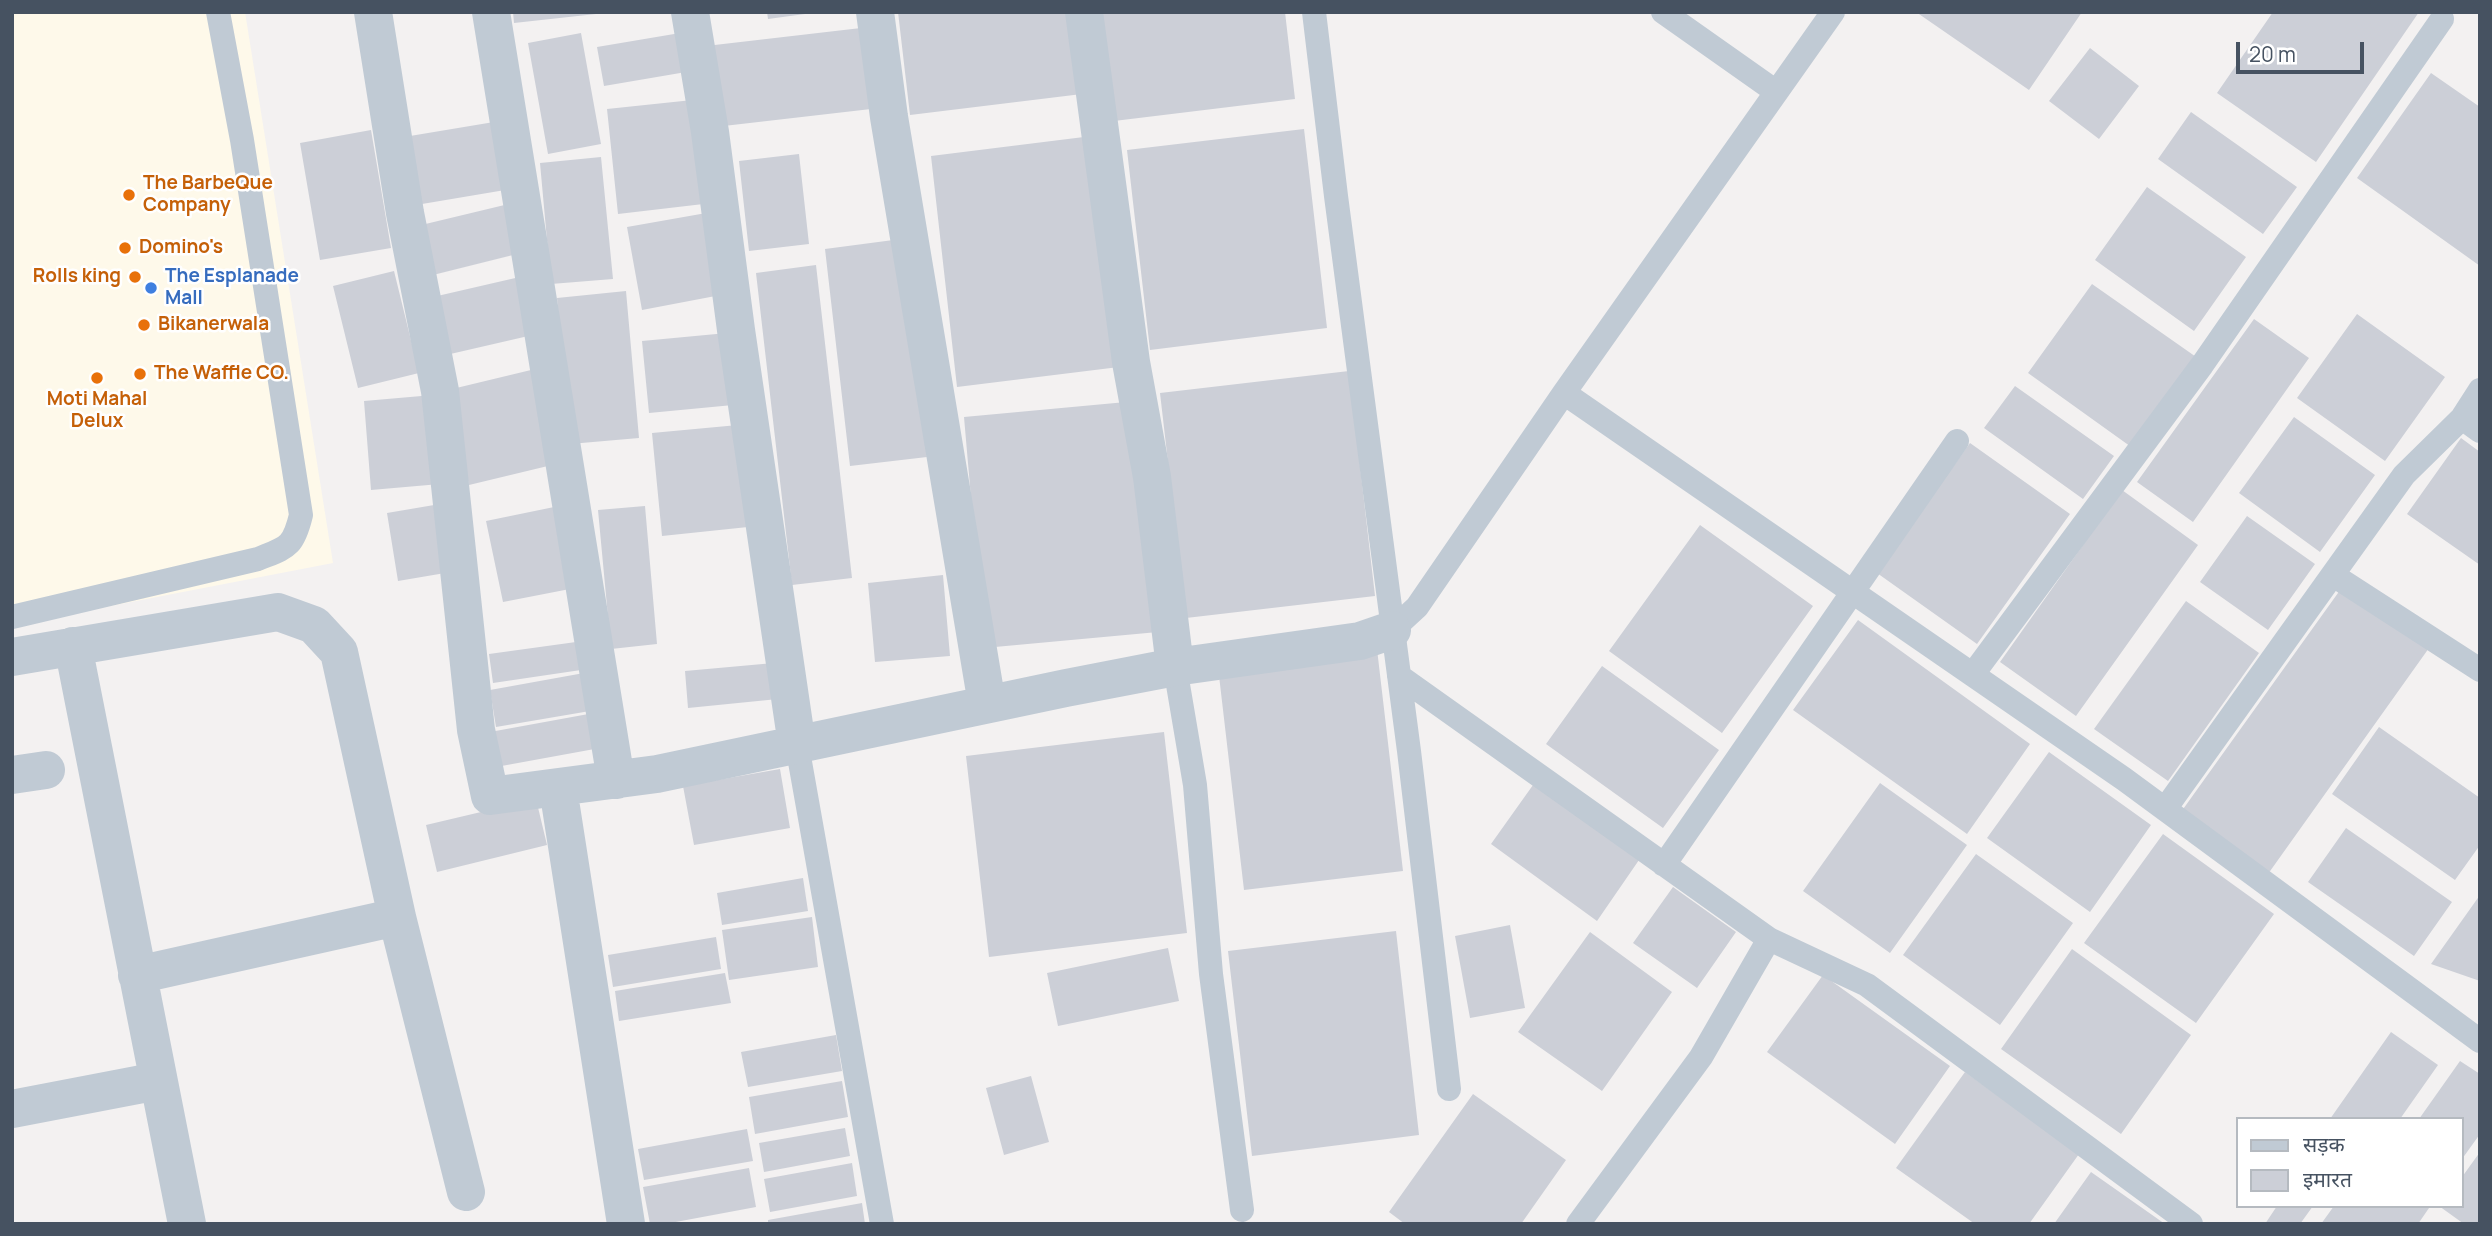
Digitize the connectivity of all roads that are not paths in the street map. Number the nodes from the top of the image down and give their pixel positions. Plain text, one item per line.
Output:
1 (218, 12) edge
2 (373, 12) edge
3 (491, 12) edge
4 (690, 12) edge
5 (875, 12) edge
6 (1084, 12) edge
7 (1314, 12) edge
8 (1663, 12) edge
9 (1833, 12) edge
10 (2442, 19) dead end
11 (1775, 91) junction
12 (2480, 390) edge
13 (1564, 393) junction
14 (2471, 425) edge
15 (1957, 441) dead end
16 (2333, 575) junction
17 (1854, 592) junction
18 (12, 617) edge
19 (1392, 630) junction
20 (73, 646) junction
21 (12, 657) edge
22 (1175, 667) junction
23 (2480, 670) edge
24 (1973, 674) junction
25 (1399, 676) junction
26 (987, 704) junction
27 (797, 745) junction
28 (616, 780) junction
29 (558, 788) junction
30 (2165, 809) junction
31 (1664, 865) junction
32 (397, 917) junction
33 (1769, 939) junction
34 (137, 975) junction
35 (2478, 1035) edge
36 (158, 1081) junction
37 (1449, 1089) dead end
38 (12, 1109) edge
39 (466, 1192) dead end
40 (1242, 1210) dead end
41 (187, 1224) edge
42 (626, 1224) edge
43 (882, 1224) edge
44 (1578, 1224) edge
45 (2191, 1224) edge

1 - 18 lane
2 - 29 street
3 - 28 street
4 - 27 street
5 - 26 street
6 - 22 street
7 - 19 lane
8 - 11 lane
9 - 11 lane
10 - 24 lane
11 - 13 lane
12 - 14 lane
13 - 17 lane
13 - 19 lane
14 - 16 lane
15 - 17 lane
16 - 23 lane
16 - 30 lane
17 - 24 lane
17 - 31 lane
19 - 22 street
19 - 25 lane
20 - 21 street
20 - 32 street
20 - 34 street
22 - 26 street
22 - 40 lane
24 - 30 lane
25 - 31 lane
25 - 37 lane
26 - 27 street
27 - 28 street
27 - 43 lane
28 - 29 street
29 - 42 street
30 - 35 lane
31 - 33 lane
32 - 34 street
32 - 39 street
33 - 44 lane
33 - 45 lane
34 - 36 street
36 - 38 street
36 - 41 street

